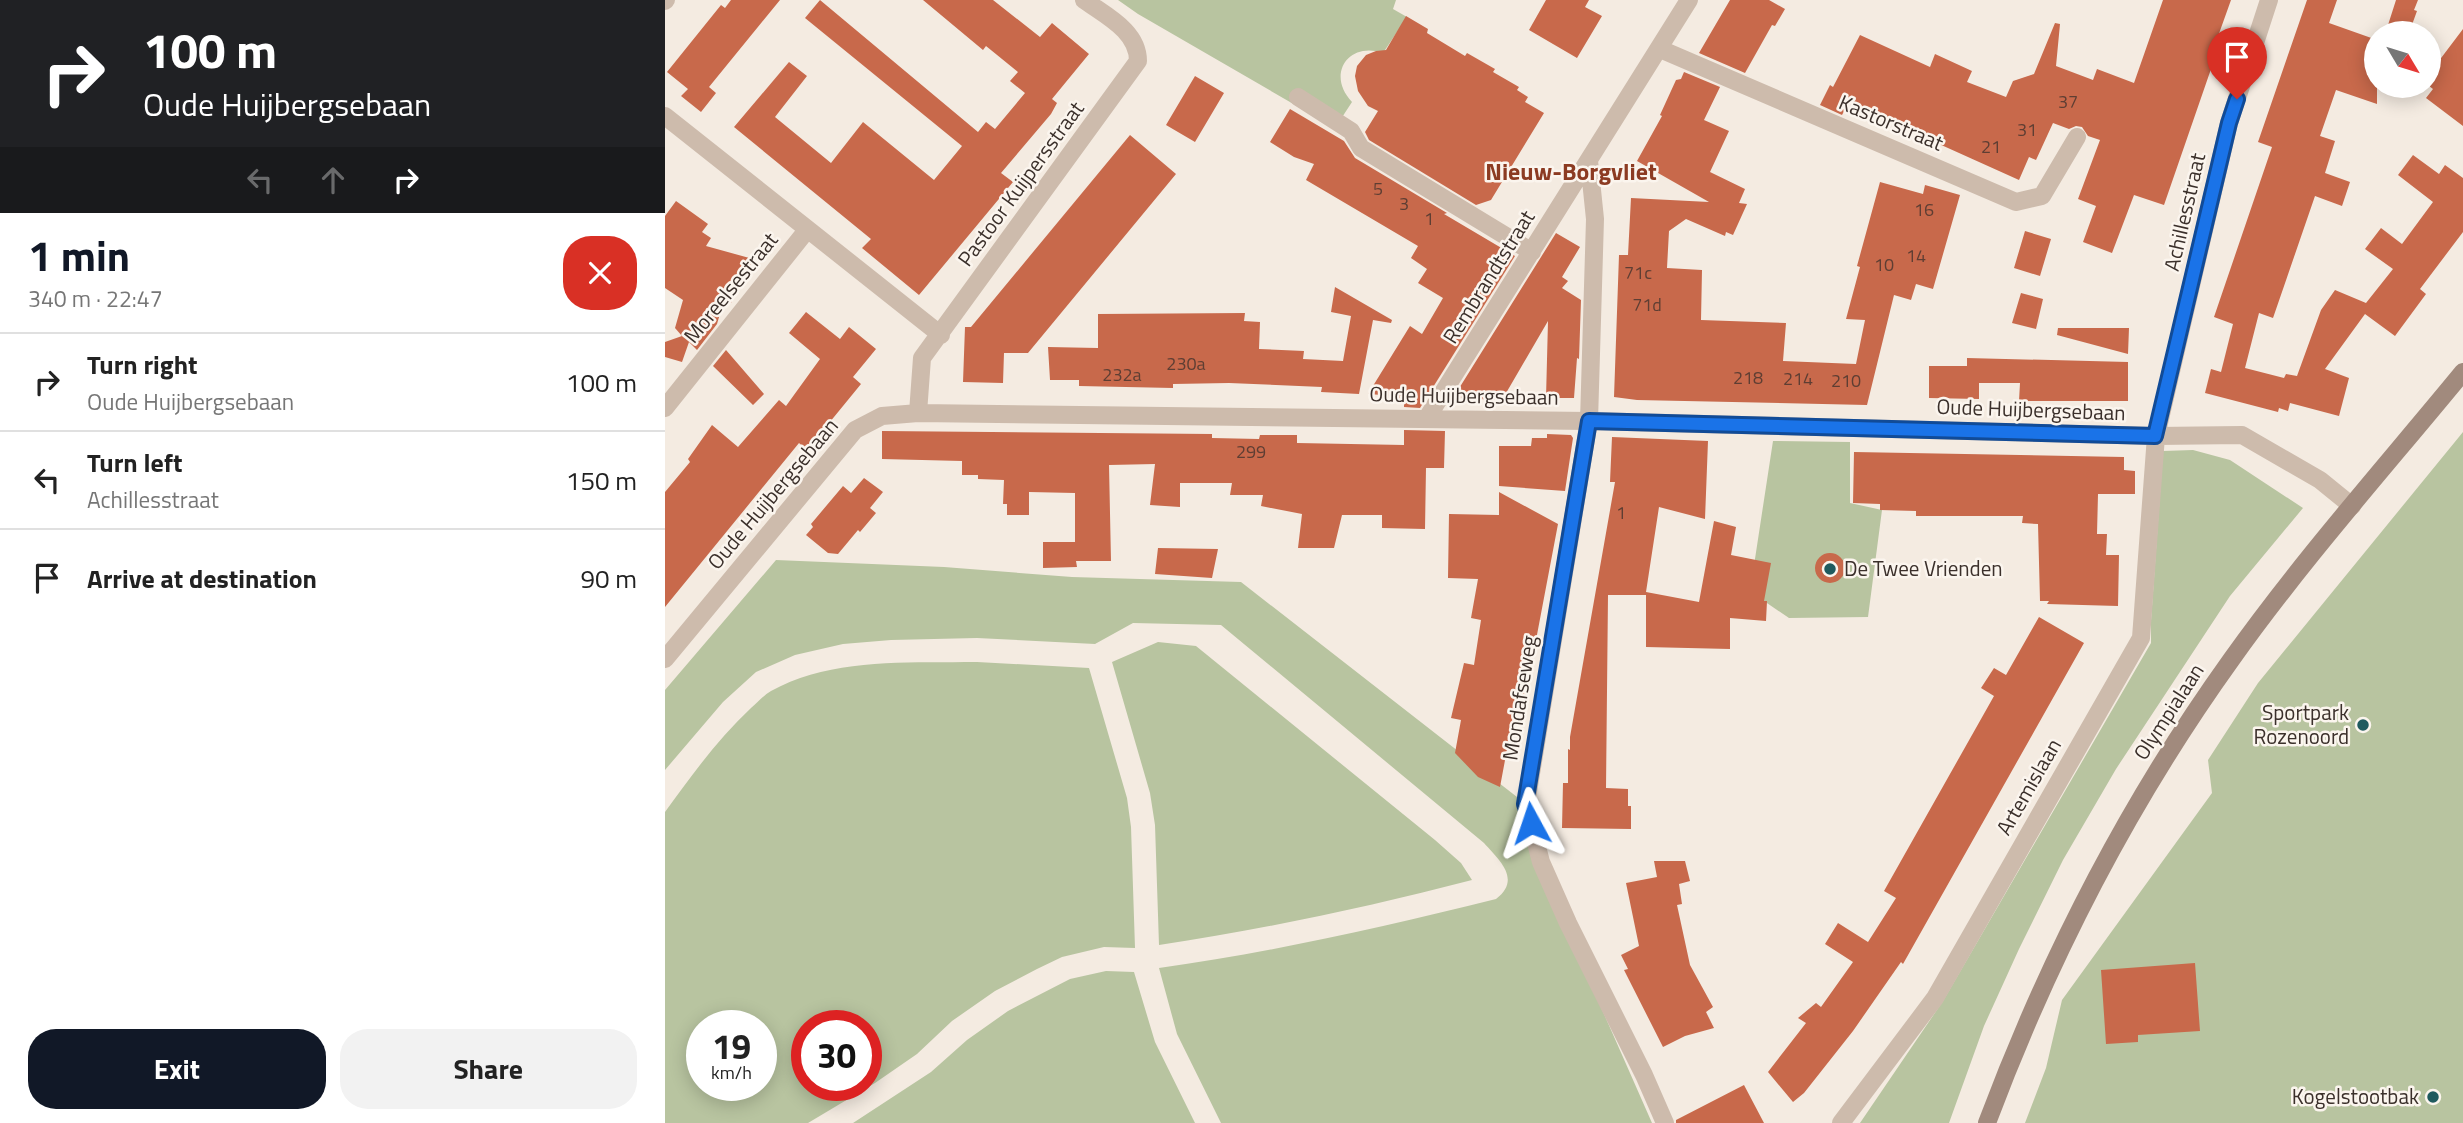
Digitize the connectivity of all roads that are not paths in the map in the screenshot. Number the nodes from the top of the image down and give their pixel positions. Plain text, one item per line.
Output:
1 (1084, 0) edge
2 (1689, 0) edge
3 (2269, 0) edge
4 (1660, 49) junction
5 (1298, 97) dead end
6 (665, 116) edge
7 (2077, 137) dead end
8 (1589, 161) junction
9 (807, 230) junction
10 (1532, 252) junction
11 (941, 335) junction
12 (2463, 372) edge
13 (665, 408) edge
14 (918, 413) junction
15 (1427, 418) junction
16 (1589, 421) junction
17 (2155, 436) junction
18 (2352, 506) junction
19 (665, 659) edge
20 (1665, 1123) edge
21 (1841, 1123) edge
22 (1987, 1123) edge

1 - 11 street, Pastoor Kuijpersstraat
2 - 4 street, Rembrandtstraat
3 - 17 street, Achillesstraat
4 - 7 street, Kastorstraat
4 - 8 street, Rembrandtstraat
5 - 10 street
6 - 9 street, Moreelsestraat
8 - 10 street, Rembrandtstraat
8 - 16 street
9 - 11 street, Moreelsestraat
9 - 13 street, Moreelsestraat
10 - 15 street, Rembrandtstraat
11 - 14 street, Pastoor Kuijpersstraat
12 - 18 main road, Olympialaan
14 - 15 street, Oude Huijbergsebaan
14 - 19 street, Oude Huijbergsebaan
15 - 16 street, Oude Huijbergsebaan
16 - 17 street, Oude Huijbergsebaan
16 - 20 street, Mondafseweg
17 - 18 street, Oude Huijbergsebaan
17 - 21 street, Artemislaan
18 - 22 main road, Olympialaan

